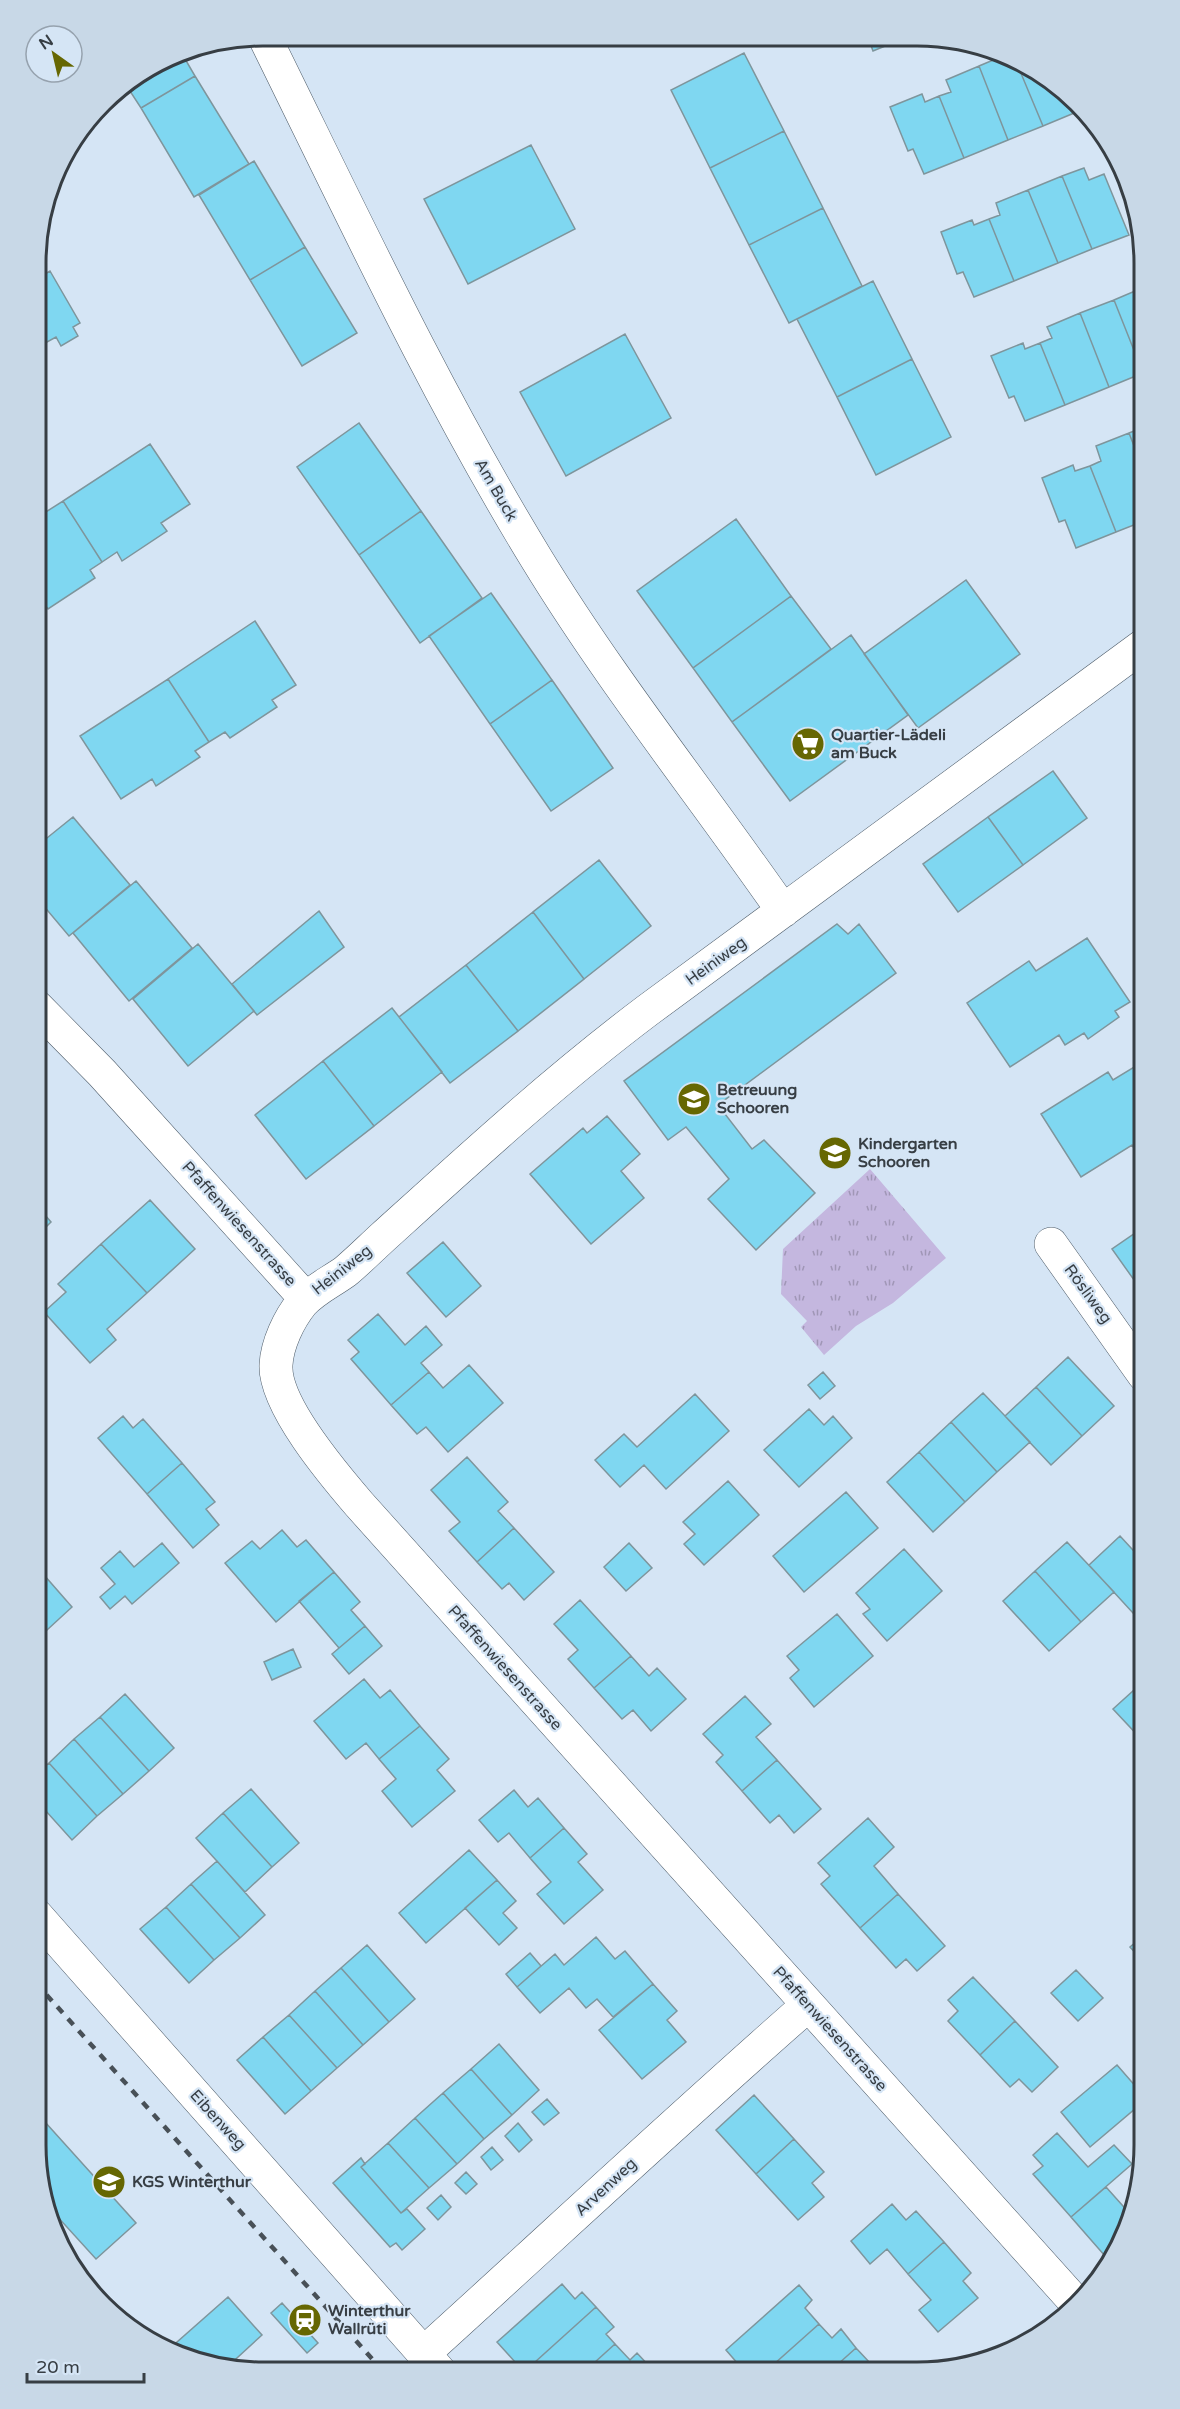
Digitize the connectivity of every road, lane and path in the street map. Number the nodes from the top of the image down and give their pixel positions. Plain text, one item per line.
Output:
1 (269, 46) edge
2 (1134, 652) edge
3 (783, 911) junction
4 (46, 1016) edge
5 (1051, 1244) dead end
6 (306, 1299) junction
7 (1134, 1361) edge
8 (46, 1926) edge
9 (807, 2005) junction
10 (1071, 2298) edge
11 (432, 2362) edge

1 - 3 street, Am Buck
2 - 3 street, Heiniweg
3 - 6 street, Heiniweg
4 - 6 street, Pfaffenwiesenstrasse
5 - 7 street, Rösliweg
6 - 9 street, Pfaffenwiesenstrasse
8 - 11 street, Eibenweg
9 - 10 street, Pfaffenwiesenstrasse
9 - 11 street, Arvenweg

